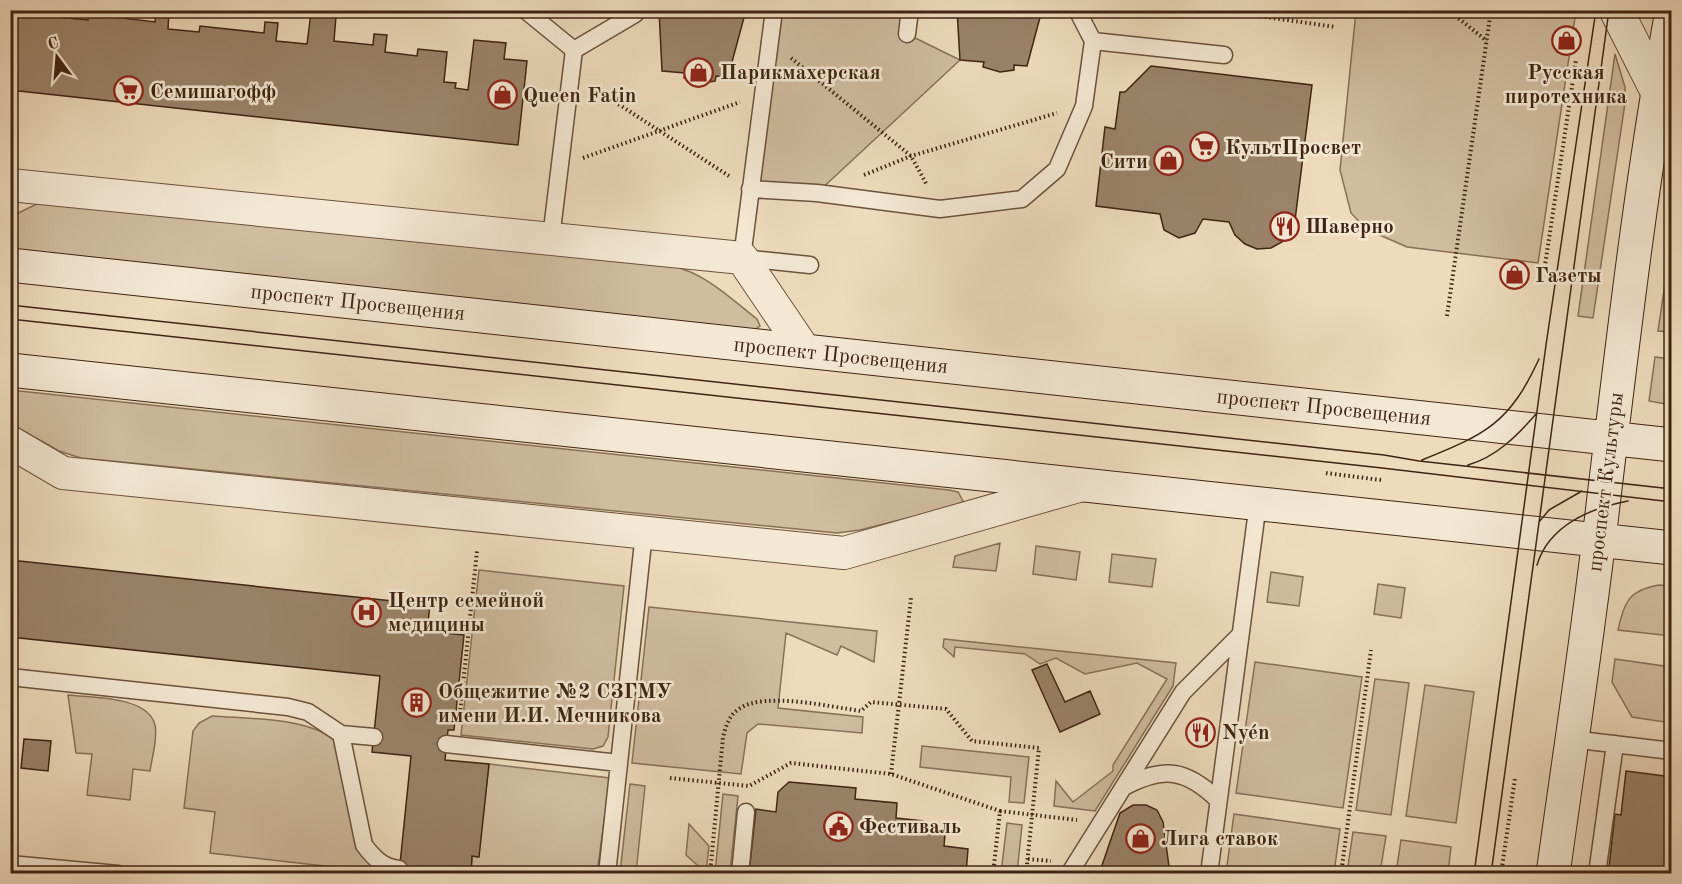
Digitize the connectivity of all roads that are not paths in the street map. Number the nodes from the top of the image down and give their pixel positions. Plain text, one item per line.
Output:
1 (525, 10) edge
2 (635, 10) edge
3 (774, 10) edge
4 (910, 10) edge
5 (1077, 10) edge
6 (1616, 10) edge
7 (1671, 10) edge
8 (907, 34) dead end
9 (1093, 41) junction
10 (574, 50) junction
11 (1224, 55) dead end
12 (1657, 91) junction
13 (10, 185) edge
14 (750, 189) junction
15 (551, 238) junction
16 (742, 258) junction
17 (10, 265) edge
18 (810, 265) dead end
19 (805, 351) junction
20 (10, 370) edge
21 (1611, 439) junction
22 (10, 442) edge
23 (1671, 445) edge
24 (1083, 484) junction
25 (1258, 504) junction
26 (644, 533) junction
27 (1599, 540) junction
28 (1671, 548) edge
29 (1240, 635) junction
30 (10, 677) edge
31 (341, 734) junction
32 (374, 737) dead end
33 (1571, 739) junction
34 (1615, 744) junction
35 (451, 745) road end
36 (1671, 751) edge
37 (619, 762) junction
38 (1123, 787) junction
39 (1218, 800) junction
40 (746, 812) dead end
41 (10, 864) edge
42 (399, 869) dead end
43 (118, 873) edge
44 (607, 873) edge
45 (740, 873) edge
46 (1069, 873) edge
47 (1209, 873) edge
48 (1552, 873) edge
49 (1597, 873) edge

1 - 10 lane
2 - 10 lane
3 - 14 lane
4 - 8 lane
5 - 9 lane
6 - 12 main road
7 - 12 main road, проспект Культуры
9 - 11 lane
9 - 14 lane
10 - 15 lane
12 - 21 main road, проспект Культуры
13 - 15 street
14 - 16 lane
15 - 16 street
16 - 18 lane
16 - 19 street
17 - 19 main road, проспект Просвещения
19 - 21 main road, проспект Просвещения
20 - 24 main road
21 - 23 main road, проспект Просвещения
21 - 27 main road, проспект Культуры
22 - 26 street
24 - 25 main road
24 - 26 street
25 - 27 main road
25 - 29 lane
26 - 37 lane
27 - 28 main road
27 - 33 main road, проспект Культуры
29 - 38 lane
29 - 39 lane
30 - 31 lane
31 - 32 lane
31 - 42 lane
33 - 34 lane
33 - 48 main road, проспект Культуры
34 - 36 lane
34 - 49 lane
35 - 37 lane
37 - 44 lane
38 - 39 lane
38 - 46 lane
39 - 47 lane
40 - 45 lane
41 - 43 lane

